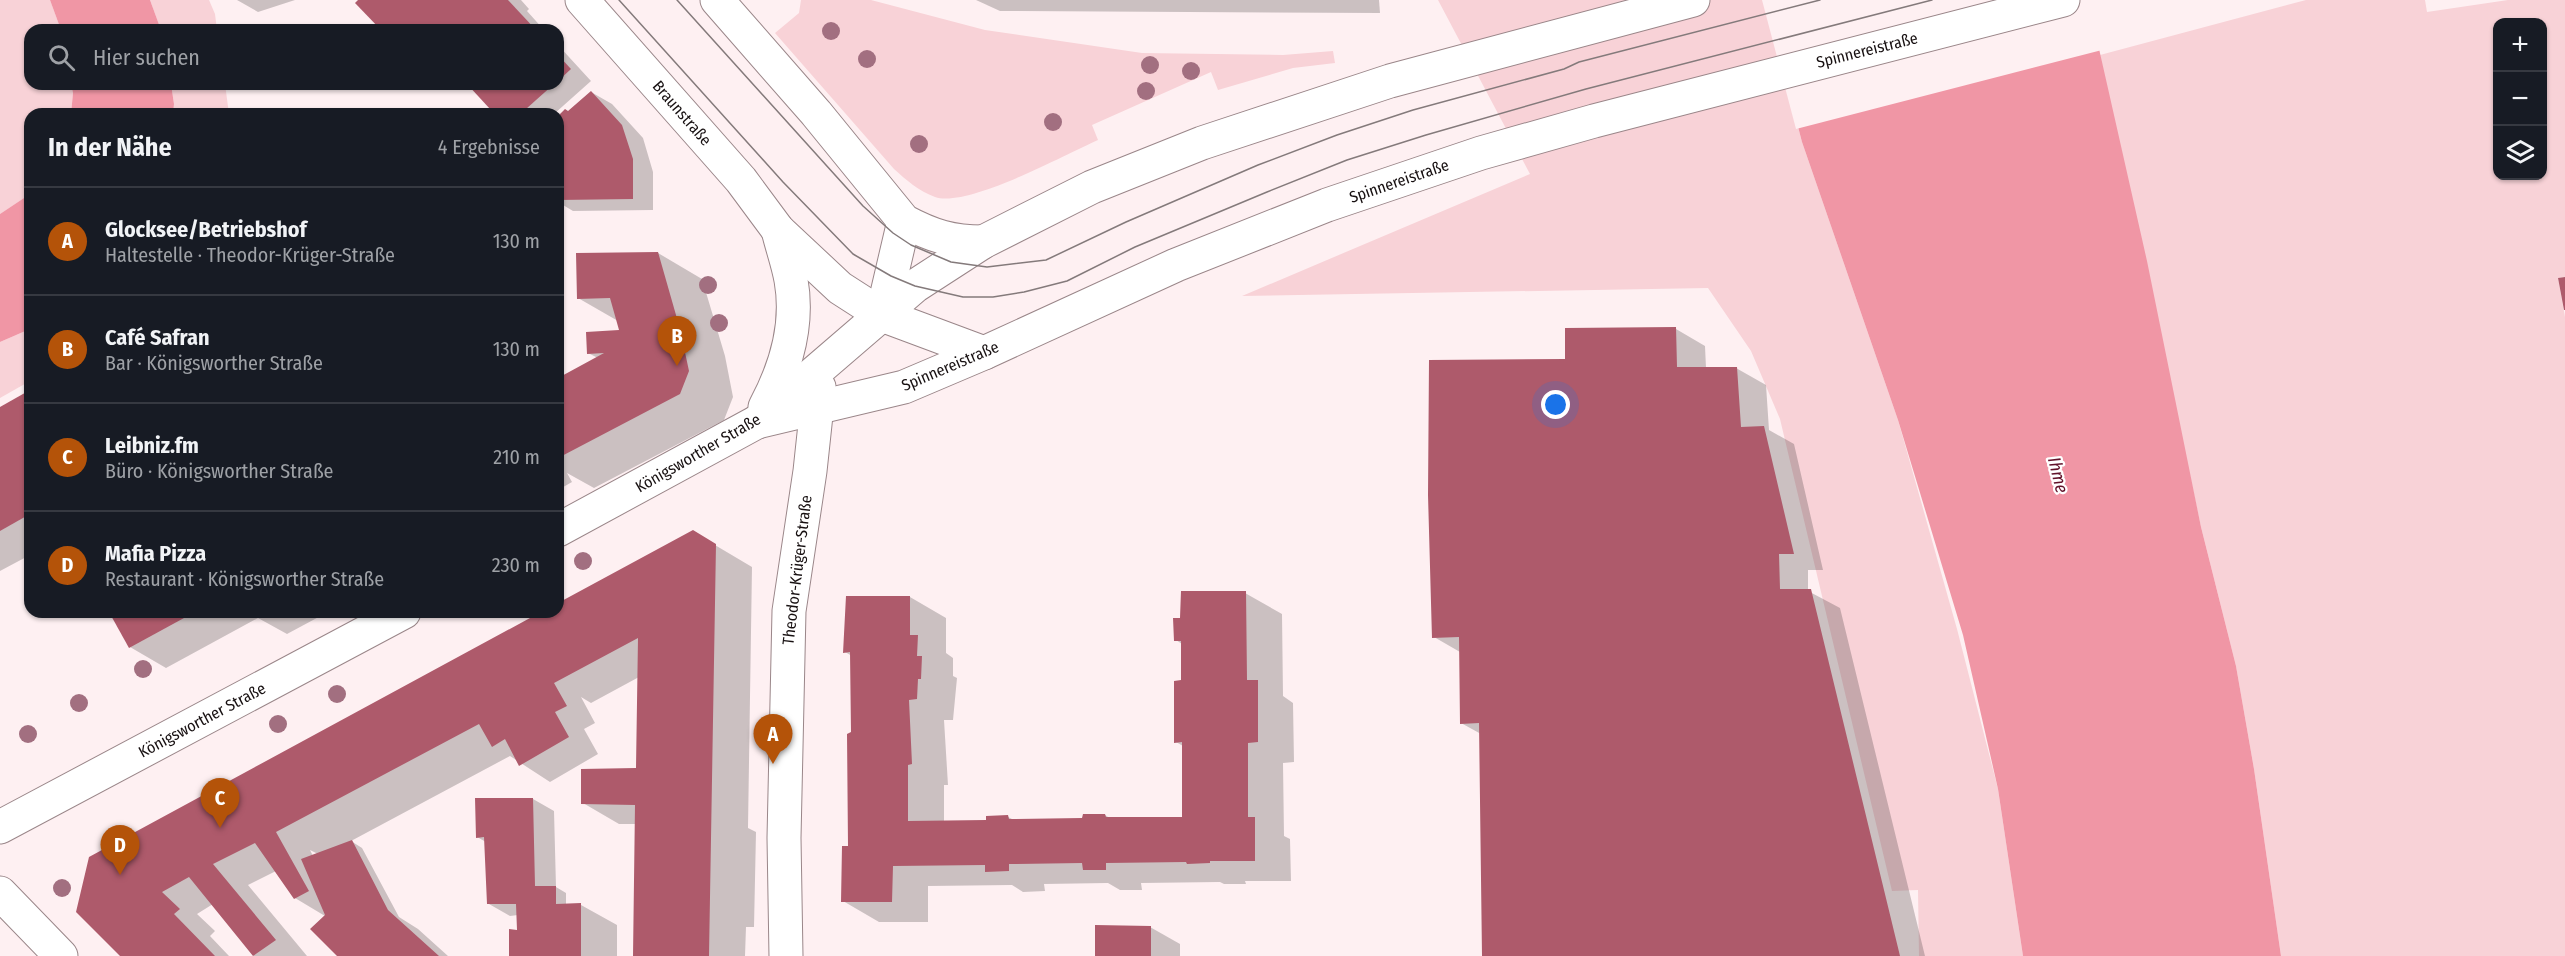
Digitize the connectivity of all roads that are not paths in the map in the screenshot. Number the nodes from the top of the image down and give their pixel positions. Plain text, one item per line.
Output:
1 (582, 0) edge
2 (717, 0) edge
3 (1694, 0) edge
4 (2063, 0) edge
5 (904, 221) junction
6 (778, 230) junction
7 (984, 242) junction
8 (882, 315) junction
9 (984, 353) junction
10 (822, 365) junction
11 (817, 407) junction
12 (757, 422) junction
13 (564, 528) edge
14 (393, 618) edge
15 (0, 827) edge
16 (0, 893) edge
17 (62, 956) edge
18 (786, 956) edge

1 - 6 street, Braunstraße
2 - 5 street
3 - 7 street
4 - 9 street, Spinnereistraße
5 - 7 street
5 - 8 street
6 - 8 street, Braunstraße
6 - 12 street, Braunstraße
7 - 8 street
8 - 9 street, Braunstraße
8 - 10 street, Königsworther Straße
9 - 11 street, Spinnereistraße
10 - 11 street, Theodor-Krüger-Straße
10 - 12 street, Königsworther Straße
11 - 12 street, Spinnereistraße
11 - 18 street, Theodor-Krüger-Straße
12 - 13 street, Königsworther Straße
14 - 15 street, Königsworther Straße
16 - 17 street

